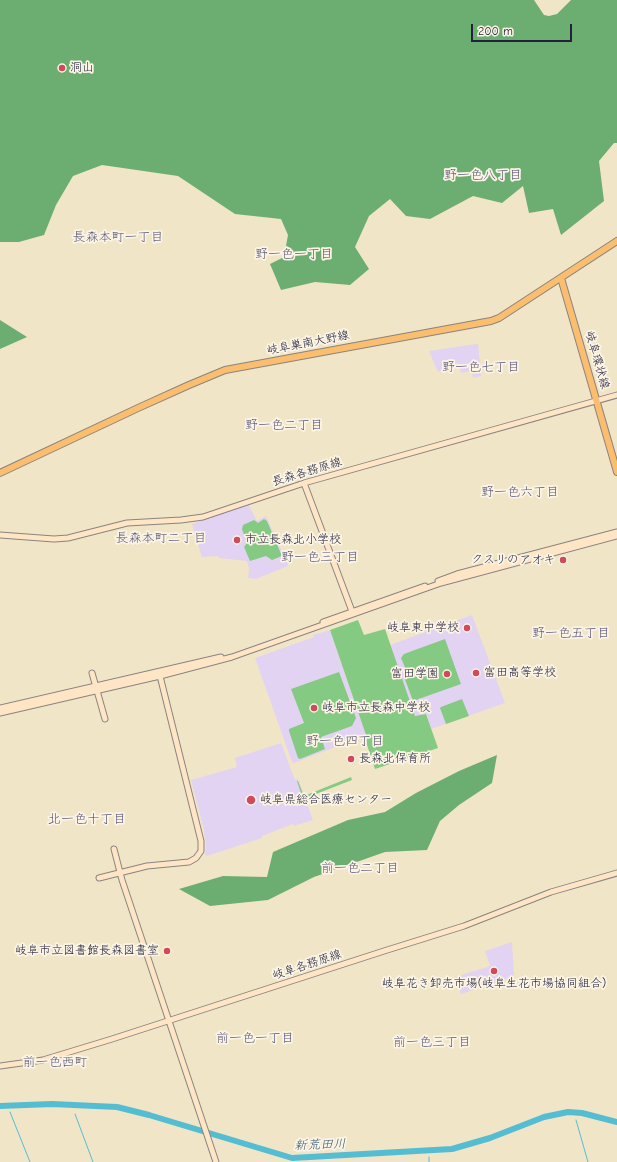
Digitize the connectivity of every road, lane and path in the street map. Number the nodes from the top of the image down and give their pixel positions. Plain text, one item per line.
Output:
1 (617, 241) edge
2 (561, 278) junction
3 (617, 395) edge
4 (597, 401) junction
5 (617, 472) edge
6 (0, 474) edge
7 (304, 483) junction
8 (617, 532) edge
9 (0, 535) edge
10 (617, 536) edge
11 (353, 613) junction
12 (92, 672) dead end
13 (160, 676) junction
14 (96, 689) junction
15 (0, 708) edge
16 (0, 713) edge
17 (105, 719) dead end
18 (114, 849) dead end
19 (120, 873) junction
20 (617, 874) edge
21 (99, 878) dead end
22 (168, 1020) junction
23 (0, 1066) edge
24 (216, 1162) edge

1 - 2 main road, 岐阜巣南大野線
2 - 4 main road, 岐阜環状線
2 - 6 main road, 岐阜巣南大野線
3 - 4 street, 長森各務原線
4 - 5 main road, 岐阜環状線
4 - 7 street, 長森各務原線
7 - 9 street, 長森各務原線
7 - 11 street
8 - 11 street
10 - 11 street
11 - 13 street
11 - 14 street
12 - 14 street
13 - 14 street
13 - 19 street
14 - 15 street
14 - 16 street
14 - 17 street
18 - 19 street
19 - 21 street
19 - 22 street
20 - 22 street, 岐阜各務原線
22 - 23 street, 岐阜各務原線
22 - 24 street

